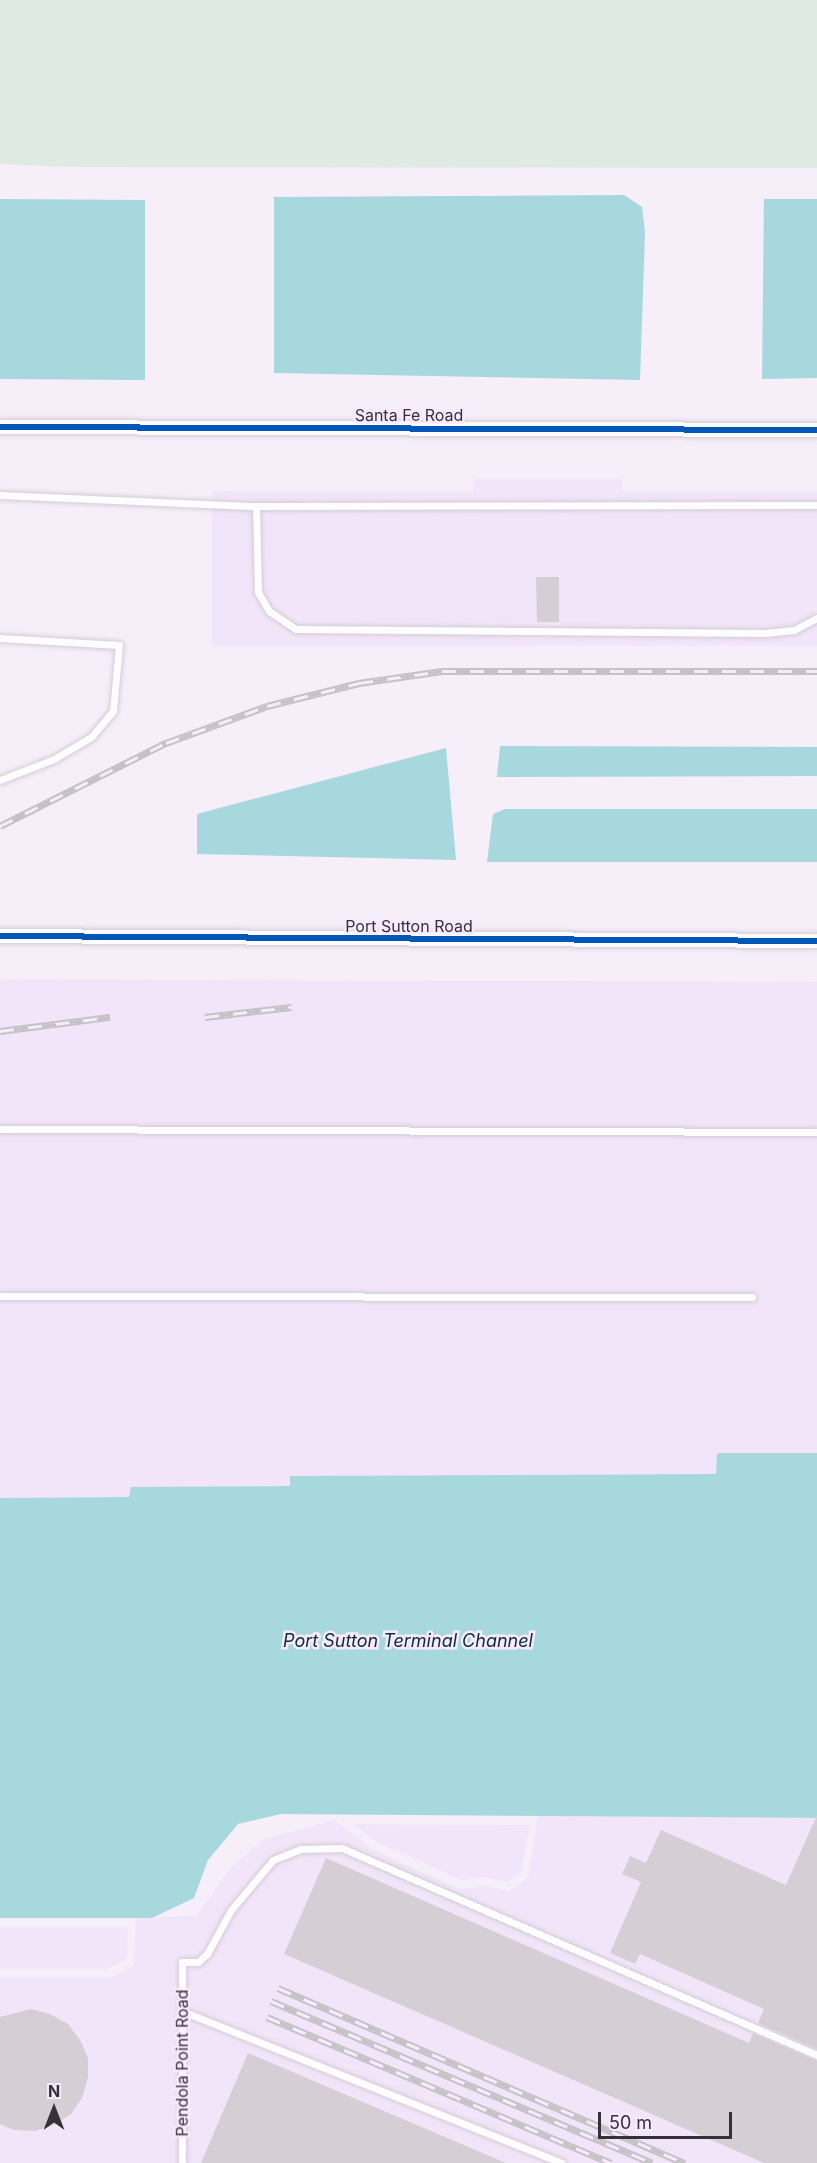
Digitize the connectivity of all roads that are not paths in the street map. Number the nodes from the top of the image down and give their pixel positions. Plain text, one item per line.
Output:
1 (0, 427) edge
2 (817, 430) edge
3 (0, 495) edge
4 (817, 505) edge
5 (256, 506) junction
6 (817, 618) edge
7 (0, 638) edge
8 (0, 780) edge
9 (0, 936) edge
10 (817, 940) edge
11 (0, 1129) edge
12 (817, 1132) edge
13 (0, 1296) edge
14 (752, 1297) dead end
15 (182, 2011) junction
16 (817, 2055) edge
17 (182, 2163) edge
18 (562, 2163) edge

1 - 2 street, Santa Fe Road
3 - 5 lane
4 - 5 lane
5 - 6 lane
7 - 8 lane
9 - 10 street, Port Sutton Road
11 - 12 lane
13 - 14 lane
15 - 16 lane, Pendola Point Road
15 - 17 lane, Pendola Point Road
15 - 18 lane

